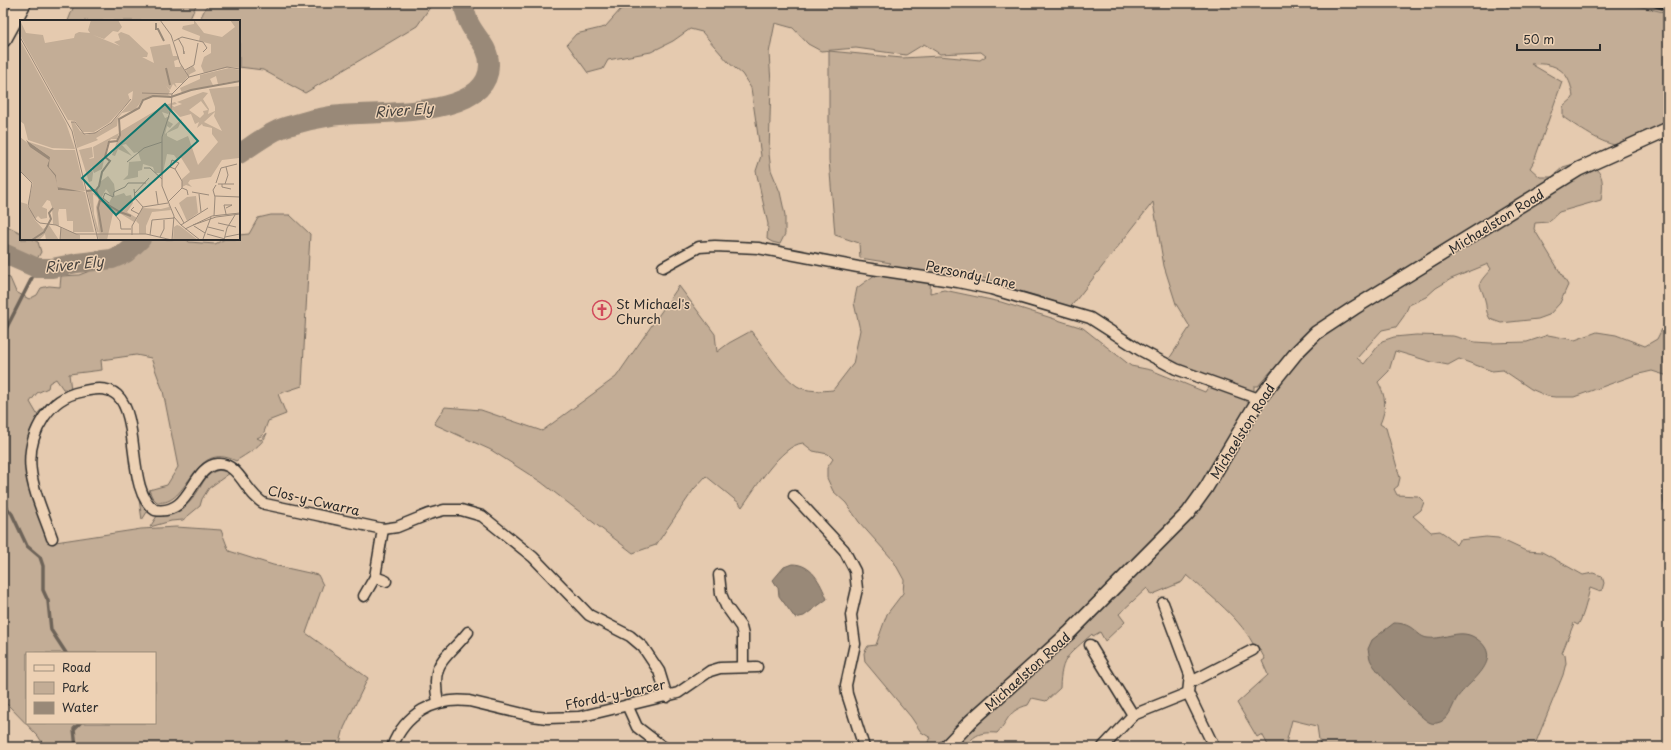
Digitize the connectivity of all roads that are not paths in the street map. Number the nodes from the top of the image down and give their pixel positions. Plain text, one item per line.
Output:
1 (22, 3) edge
2 (3, 38) edge
3 (1668, 129) edge
4 (663, 267) dead end
5 (1259, 399) junction
6 (794, 496) dead end
7 (383, 529) junction
8 (52, 538) dead end
9 (719, 575) dead end
10 (375, 577) junction
11 (386, 581) dead end
12 (364, 596) dead end
13 (1163, 603) dead end
14 (468, 632) dead end
15 (1090, 645) dead end
16 (1253, 650) dead end
17 (743, 666) junction
18 (757, 667) dead end
19 (1191, 682) junction
20 (1188, 693) junction
21 (667, 697) junction
22 (438, 702) junction
23 (627, 704) junction
24 (1133, 716) junction
25 (392, 747) edge
26 (663, 747) edge
27 (864, 747) edge
28 (946, 747) edge
29 (1103, 747) edge
30 (1214, 747) edge

1 - 2 highway
3 - 5 street, Michaelston Road
4 - 5 street, Persondy Lane
5 - 28 street, Michaelston Road
6 - 27 street
7 - 8 street, Clos-y-Cwarra
7 - 10 street
7 - 21 street, Clos-y-Cwarra
9 - 17 street
10 - 11 street
10 - 12 street
13 - 19 street
14 - 22 street
15 - 24 street
16 - 19 street
17 - 18 street, Ffordd-y-barcer
17 - 21 street, Ffordd-y-barcer
19 - 20 street
20 - 24 street
20 - 30 street
21 - 23 street, Ffordd-y-barcer
22 - 23 street, Ffordd-y-barcer
22 - 25 street, Ffordd-y-barcer
23 - 26 street
24 - 29 street

